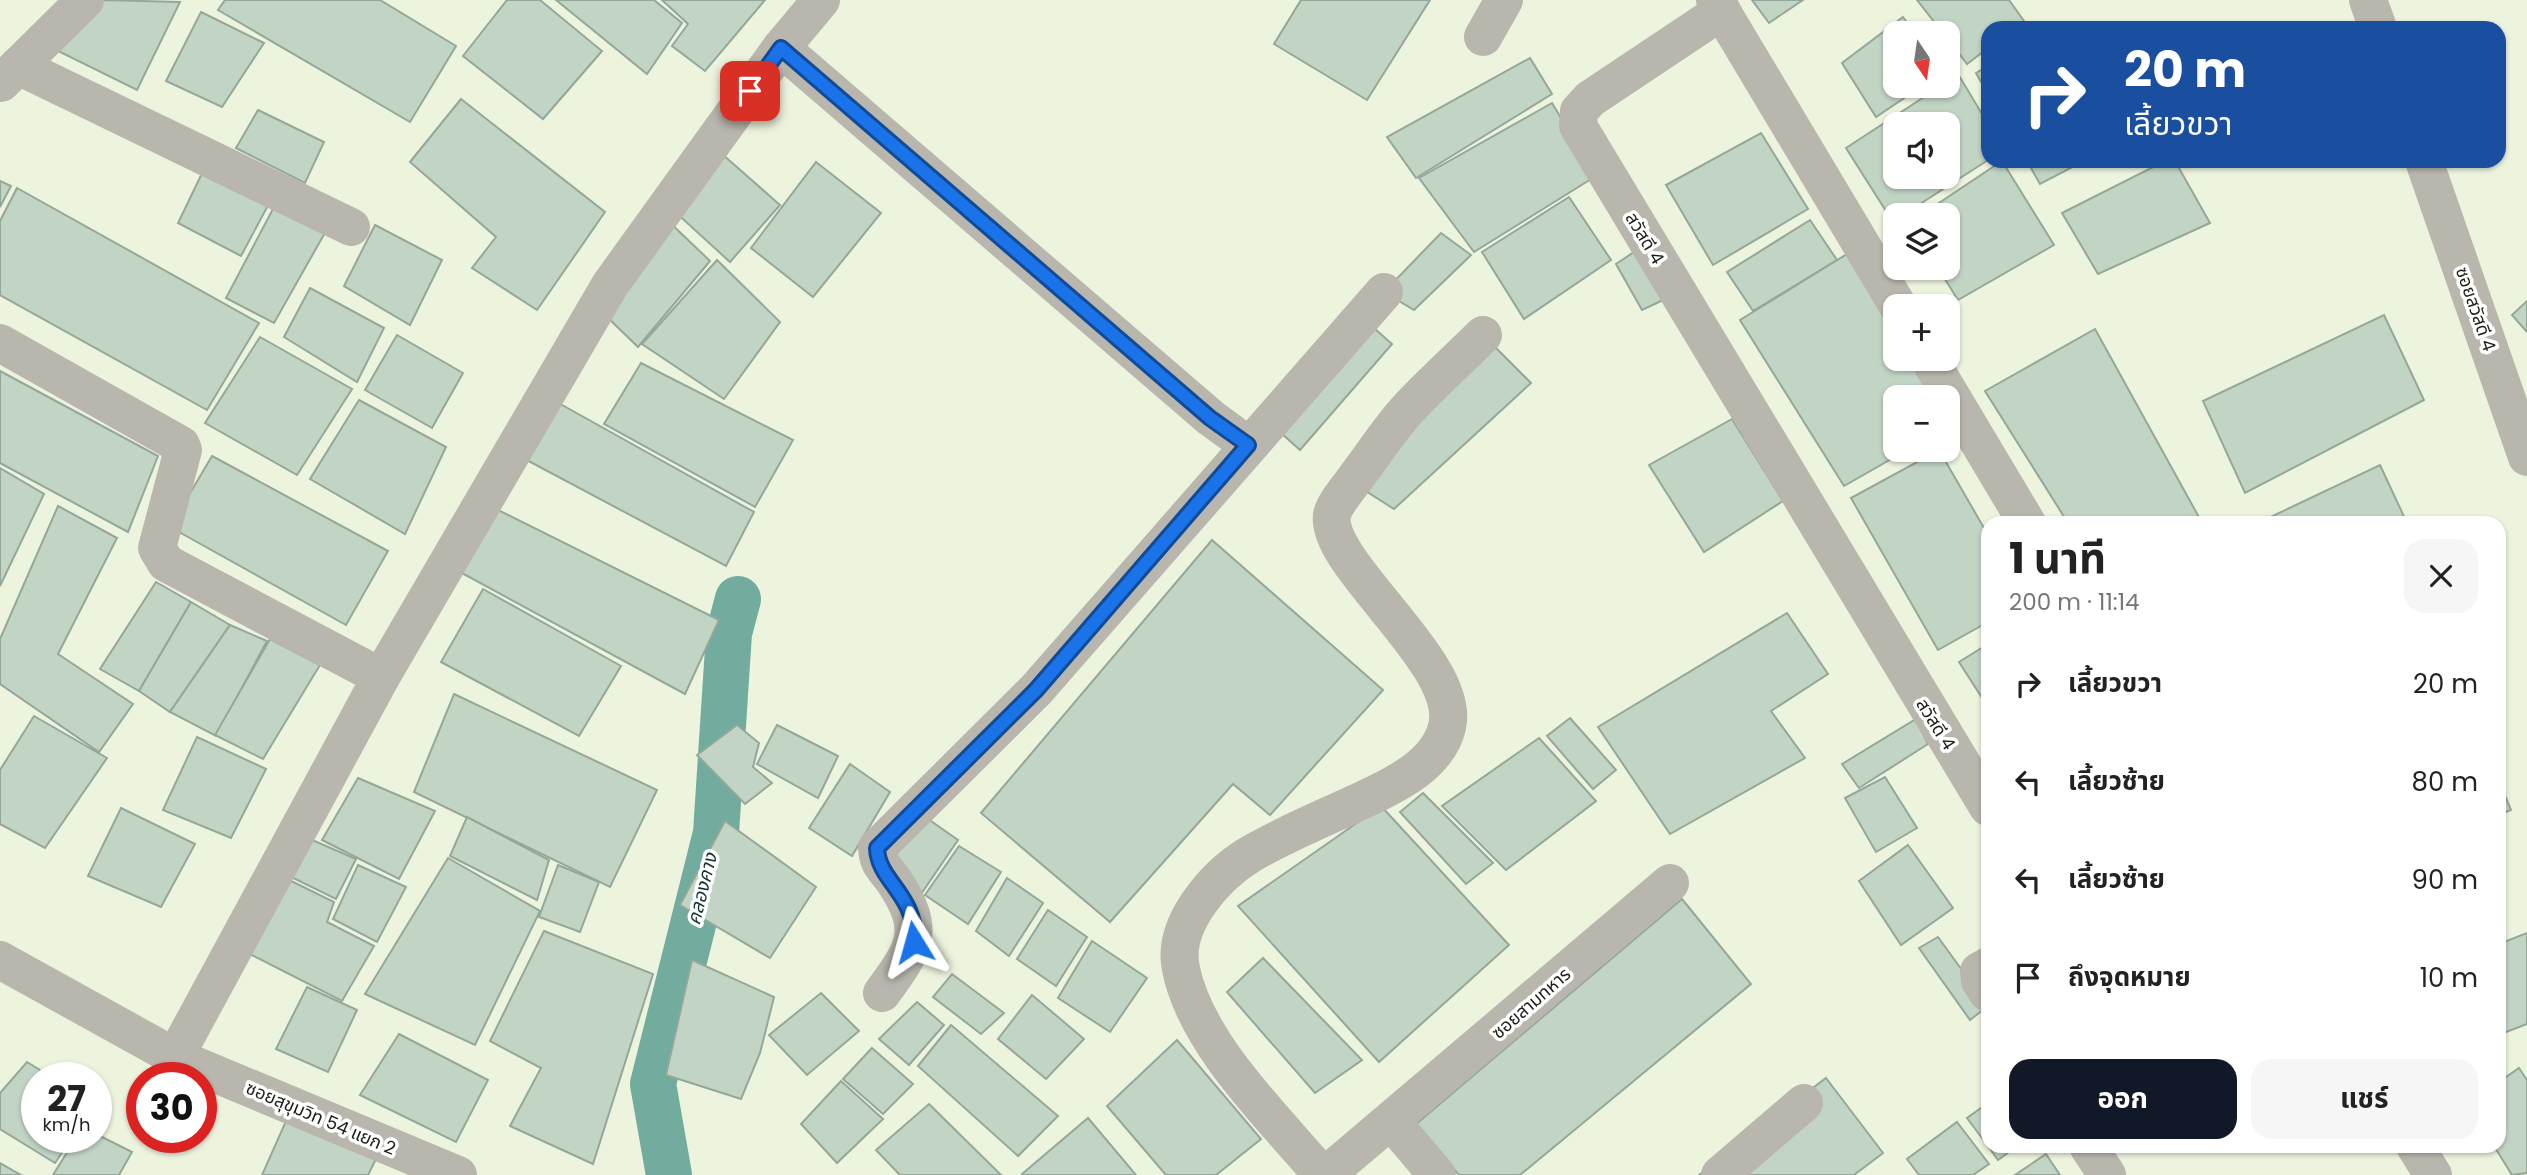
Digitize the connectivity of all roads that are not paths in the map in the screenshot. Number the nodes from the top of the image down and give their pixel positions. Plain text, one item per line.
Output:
1 (85, 0) edge
2 (821, 0) edge
3 (1504, 0) edge
4 (2368, 0) edge
5 (1718, 5) edge
6 (2376, 21) edge
7 (1483, 37) dead end
8 (781, 48) junction
9 (9, 75) edge
10 (2426, 168) edge
11 (351, 228) dead end
12 (1384, 292) dead end
13 (1891, 294) edge
14 (1483, 335) dead end
15 (0, 343) edge
16 (1936, 371) edge
17 (1248, 445) junction
18 (2527, 457) edge
19 (2023, 516) edge
20 (381, 677) junction
21 (1981, 795) edge
22 (1670, 883) dead end
23 (0, 960) edge
24 (882, 993) dead end
25 (175, 1058) junction
26 (1804, 1103) dead end
27 (1392, 1122) junction
28 (2093, 1153) edge
29 (2419, 1153) edge
30 (388, 1162) edge
31 (458, 1175) edge
32 (1324, 1175) edge
33 (1437, 1175) edge
34 (1720, 1175) edge
35 (2107, 1175) edge
36 (2433, 1175) edge

1 - 9 street
2 - 8 street
3 - 7 street
4 - 6 street
5 - 13 street, สวัสดี 4
5 - 21 street, สวัสดี 4
8 - 17 street
8 - 20 street
9 - 11 street
10 - 18 street, ซอยสวัสดี 4
12 - 17 street
14 - 32 street
15 - 20 street
16 - 19 street
17 - 24 street
20 - 25 street
22 - 27 street, ซอยสามทหาร
23 - 25 street, ซอยสุขุมวิท 54 แยก 2
25 - 30 street, ซอยสุขุมวิท 54 แยก 2
26 - 34 street
27 - 32 street, ซอยสามทหาร
27 - 33 street
28 - 35 street
29 - 36 street
30 - 31 street, ซอยสุขุมวิท 54 แยก 2

